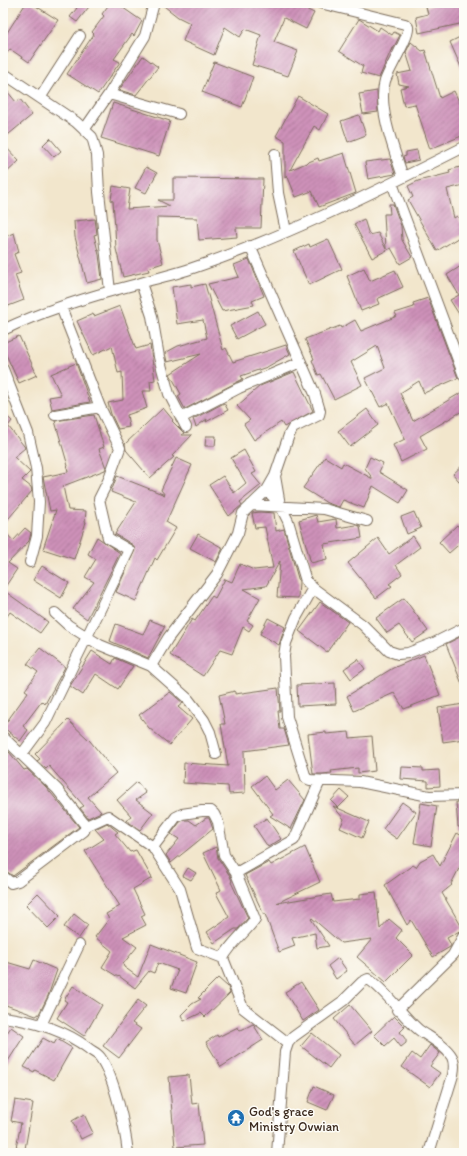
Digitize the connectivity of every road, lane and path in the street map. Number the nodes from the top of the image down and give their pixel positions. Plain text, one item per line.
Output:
1 (154, 3) edge
2 (325, 4) edge
3 (80, 36) dead end
4 (3, 73) edge
5 (109, 94) junction
6 (40, 98) junction
7 (179, 114) dead end
8 (84, 130) junction
9 (464, 147) edge
10 (275, 154) dead end
11 (403, 177) junction
12 (392, 183) junction
13 (286, 231) junction
14 (250, 246) junction
15 (141, 282) junction
16 (110, 292) junction
17 (61, 307) junction
18 (3, 330) edge
19 (301, 362) junction
20 (3, 369) edge
21 (464, 376) edge
22 (100, 408) junction
23 (55, 415) dead end
24 (181, 418) junction
25 (186, 428) dead end
26 (275, 476) junction
27 (267, 490) junction
28 (251, 505) junction
29 (280, 506) junction
30 (367, 521) dead end
31 (30, 562) dead end
32 (313, 588) junction
33 (55, 613) dead end
34 (464, 628) edge
35 (87, 637) junction
36 (151, 666) junction
37 (3, 737) edge
38 (22, 754) junction
39 (216, 754) dead end
40 (320, 781) junction
41 (464, 795) edge
42 (86, 826) junction
43 (154, 847) junction
44 (236, 873) junction
45 (3, 876) edge
46 (464, 935) edge
47 (79, 944) dead end
48 (223, 958) junction
49 (397, 1010) junction
50 (3, 1017) edge
51 (41, 1025) junction
52 (288, 1043) junction
53 (128, 1153) edge
54 (277, 1153) edge
55 (429, 1153) edge

1 - 5 street
2 - 11 street
3 - 6 street
4 - 6 street
5 - 7 street
5 - 8 street
6 - 8 street
8 - 16 street
9 - 11 street
10 - 13 street
11 - 12 street
12 - 13 street
12 - 21 street
13 - 14 street
14 - 15 street
14 - 19 street
15 - 16 street
15 - 24 street
16 - 17 street
17 - 18 street
17 - 22 street
19 - 24 street
19 - 26 street
20 - 31 street
22 - 23 street
22 - 35 street
24 - 25 street
26 - 27 street
26 - 29 street
27 - 28 street
27 - 29 street
28 - 29 street
28 - 36 street
29 - 30 street
29 - 32 street
32 - 34 street
32 - 40 street
33 - 35 street
35 - 36 street
35 - 38 street
36 - 39 street
37 - 38 street
38 - 42 street
40 - 41 street
40 - 44 street
42 - 43 street
42 - 45 street
43 - 44 street
43 - 48 street
44 - 48 street
46 - 49 street
47 - 51 street
48 - 52 street
49 - 52 street
49 - 55 street
50 - 51 street
51 - 53 street
52 - 54 street

